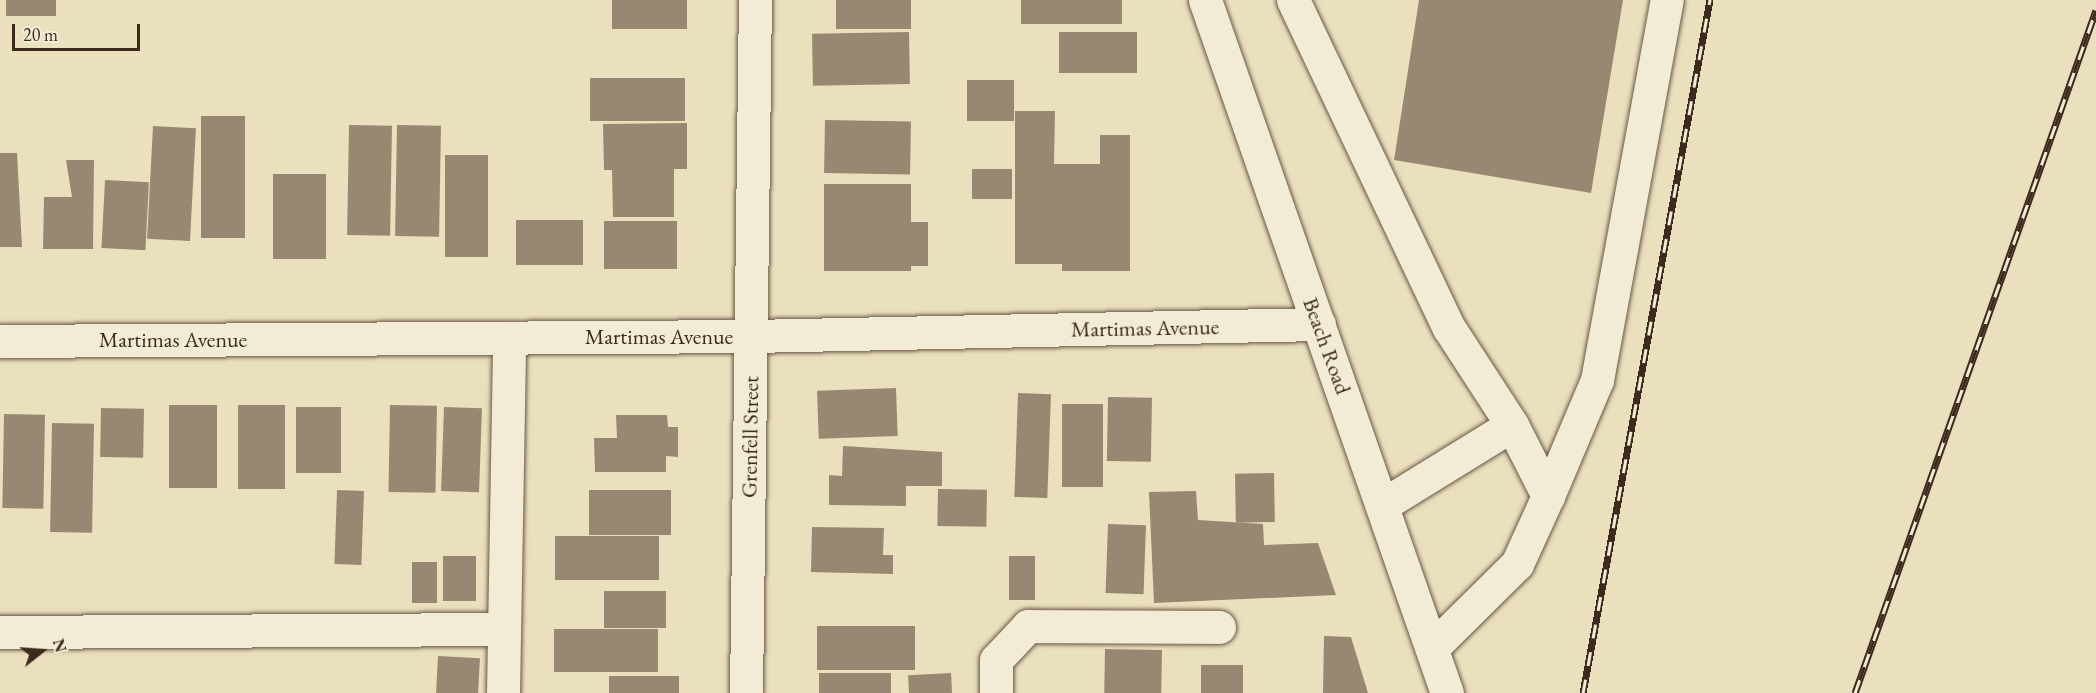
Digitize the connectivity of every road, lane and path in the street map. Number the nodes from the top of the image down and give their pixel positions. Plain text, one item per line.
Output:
1 (755, 0) edge
2 (1205, 0) edge
3 (1293, 0) edge
4 (1667, 0) edge
5 (1319, 324) junction
6 (751, 336) junction
7 (509, 338) junction
8 (0, 341) edge
9 (1512, 425) junction
10 (1548, 496) junction
11 (1384, 504) junction
12 (1219, 627) dead end
13 (504, 629) junction
14 (0, 632) edge
15 (1432, 648) junction
16 (503, 693) edge
17 (746, 693) edge
18 (996, 693) edge
19 (1447, 693) edge

1 - 6 street, Grenfell Street
2 - 5 street, Beach Road
3 - 9 street
4 - 10 street
5 - 6 street, Martimas Avenue
5 - 11 street, Beach Road
6 - 7 street, Martimas Avenue
6 - 17 street, Grenfell Street
7 - 8 street, Martimas Avenue
7 - 13 street
9 - 10 street
9 - 11 street
10 - 15 street
11 - 15 street, Beach Road
12 - 18 street
13 - 14 street
13 - 16 street
15 - 19 street, Beach Road

